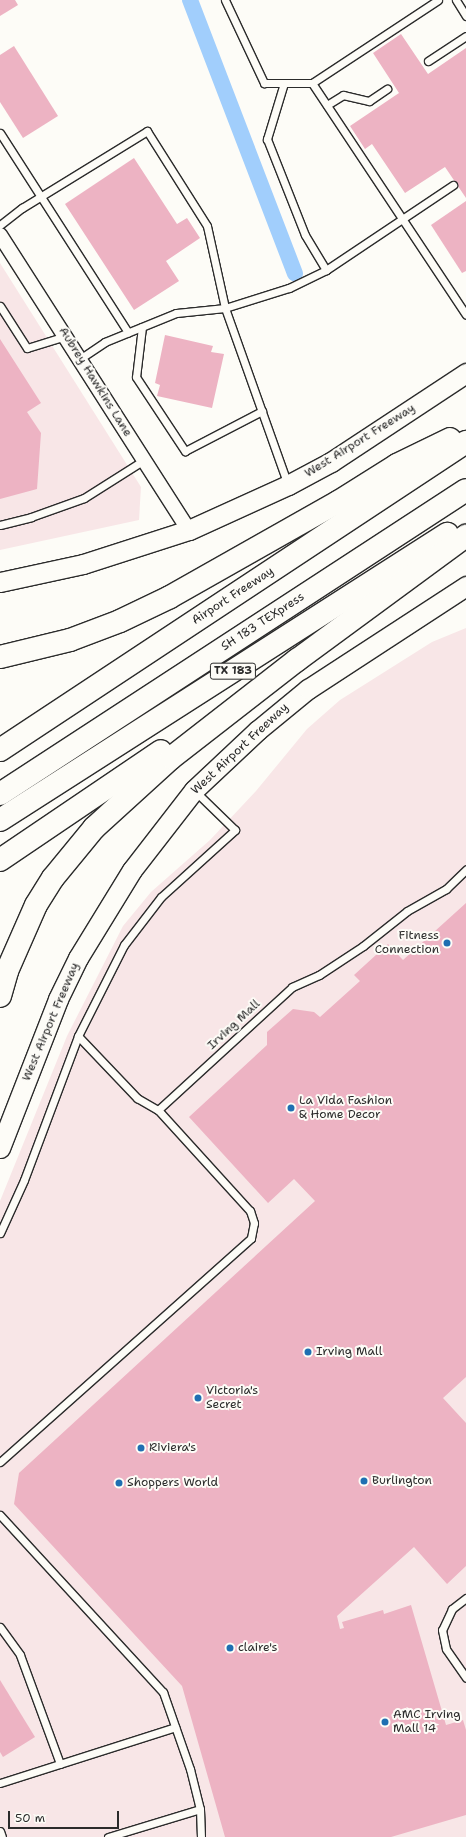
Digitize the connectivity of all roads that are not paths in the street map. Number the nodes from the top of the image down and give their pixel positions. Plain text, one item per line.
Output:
1 (225, 0) edge
2 (438, 0) edge
3 (456, 0) edge
4 (466, 16) edge
5 (466, 36) edge
6 (428, 61) dead end
7 (312, 82) junction
8 (284, 83) junction
9 (387, 89) dead end
10 (327, 105) junction
11 (0, 133) edge
12 (453, 185) dead end
13 (41, 197) junction
14 (403, 217) junction
15 (0, 225) edge
16 (2, 243) edge
17 (326, 270) junction
18 (464, 304) edge
19 (0, 306) edge
20 (226, 308) junction
21 (466, 315) edge
22 (142, 327) junction
23 (128, 332) junction
24 (66, 336) junction
25 (81, 358) junction
26 (466, 374) edge
27 (262, 411) junction
28 (466, 431) edge
29 (466, 442) edge
30 (144, 460) junction
31 (466, 474) edge
32 (288, 485) junction
33 (466, 490) edge
34 (466, 521) edge
35 (0, 525) edge
36 (189, 530) junction
37 (466, 536) edge
38 (2, 579) edge
39 (466, 586) edge
40 (0, 657) edge
41 (296, 660) junction
42 (53, 715) junction
43 (0, 740) edge
44 (0, 750) edge
45 (0, 778) edge
46 (194, 790) junction
47 (0, 794) edge
48 (0, 820) edge
49 (0, 860) edge
50 (466, 870) edge
51 (0, 996) edge
52 (78, 1036) junction
53 (158, 1110) junction
54 (0, 1148) edge
55 (0, 1233) edge
56 (0, 1462) edge
57 (0, 1515) edge
58 (466, 1598) edge
59 (0, 1627) edge
60 (466, 1678) edge
61 (175, 1727) junction
62 (60, 1764) junction
63 (0, 1783) edge
64 (200, 1809) junction
65 (0, 1831) edge
66 (2, 1837) edge
67 (108, 1837) edge
68 (202, 1837) edge

1 - 8 lane
2 - 7 lane
3 - 4 lane
5 - 6 lane
7 - 8 lane
7 - 10 lane
8 - 17 lane
9 - 10 lane
10 - 14 lane
11 - 13 lane
12 - 14 lane
13 - 15 lane
13 - 20 lane
13 - 23 lane
14 - 17 lane
14 - 18 lane
16 - 24 street, Aubrey Hawkins Lane
17 - 20 lane
18 - 21 lane
19 - 24 lane
20 - 22 lane
20 - 27 lane
22 - 23 lane
22 - 27 lane
23 - 25 lane
24 - 25 street, Aubrey Hawkins Lane
25 - 30 street, Aubrey Hawkins Lane
26 - 32 main road, West Airport Freeway
27 - 32 lane
28 - 40 highway
29 - 42 highway, Airport Freeway
30 - 35 lane
30 - 36 street, Aubrey Hawkins Lane
31 - 45 highway, SH 183 TEXpress
32 - 36 main road, West Airport Freeway
33 - 47 highway, SH 183 TEXpress
34 - 48 highway, TX 183
36 - 38 main road, West Airport Freeway
37 - 41 highway
39 - 46 main road, West Airport Freeway
41 - 49 highway
41 - 51 highway
42 - 43 highway
42 - 44 highway, Airport Freeway
46 - 52 lane
46 - 54 main road, West Airport Freeway
50 - 53 lane, Irving Mall
52 - 53 lane
52 - 55 lane
53 - 56 lane
57 - 61 lane
58 - 60 lane
59 - 62 lane
61 - 62 lane
61 - 64 lane
62 - 63 lane
64 - 67 lane
64 - 68 lane
65 - 66 lane

